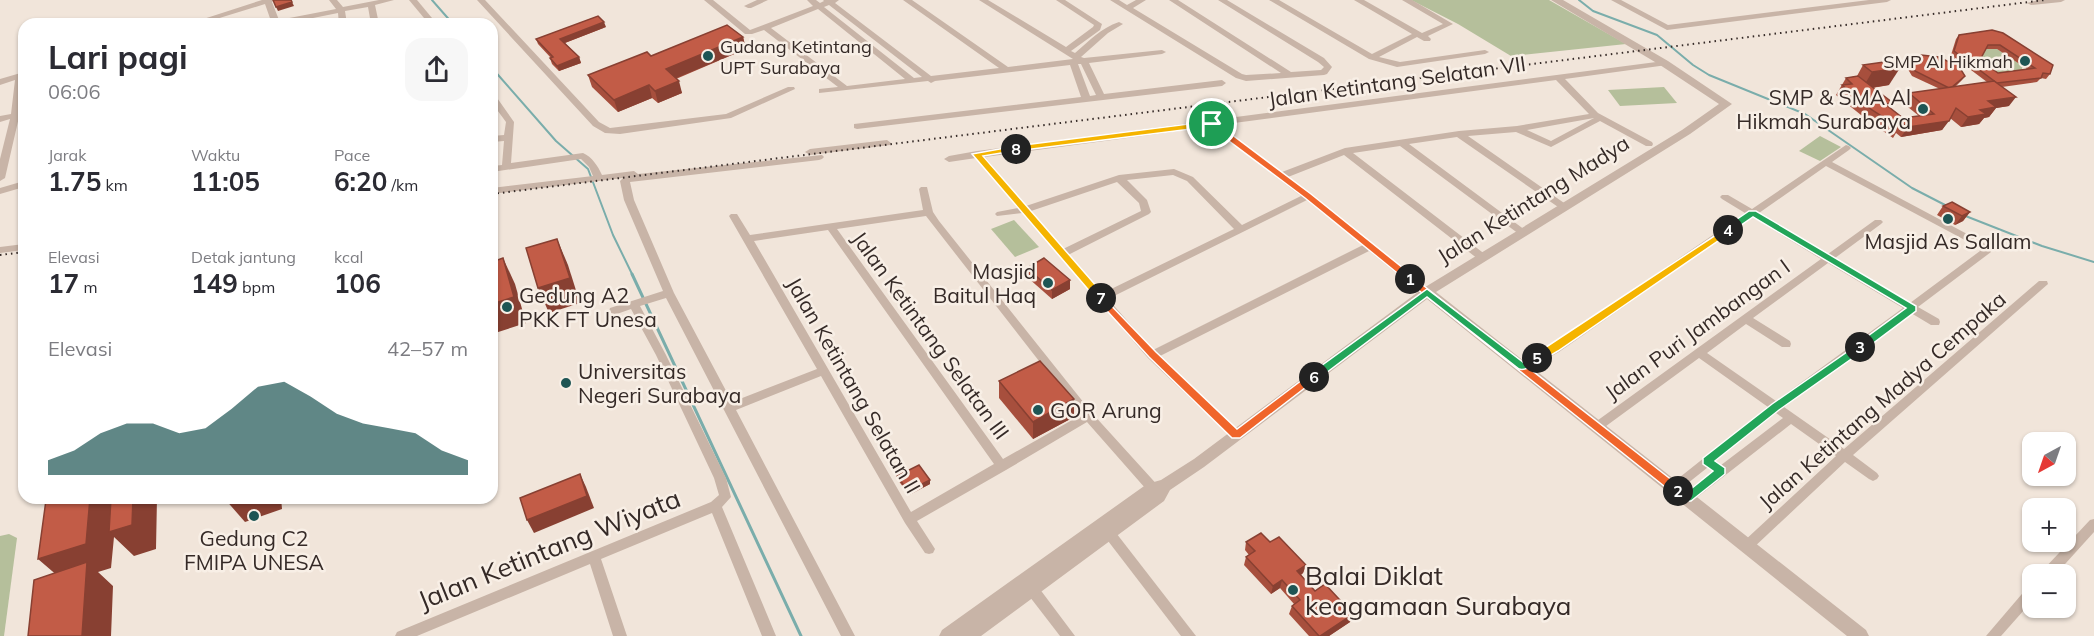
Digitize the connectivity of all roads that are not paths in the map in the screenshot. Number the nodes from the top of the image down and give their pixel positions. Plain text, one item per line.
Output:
1 (269, 0) edge
2 (333, 0) edge
3 (390, 0) edge
4 (413, 0) edge
5 (481, 0) edge
6 (708, 0) edge
7 (764, 0) edge
8 (811, 0) edge
9 (907, 0) edge
10 (983, 0) edge
11 (1060, 0) edge
12 (1114, 0) edge
13 (1142, 0) edge
14 (1173, 0) edge
15 (1222, 0) edge
16 (1358, 0) edge
17 (1406, 0) edge
18 (1556, 0) edge
19 (1615, 0) edge
20 (1887, 0) edge
21 (2061, 0) edge
22 (830, 1) edge
23 (1283, 1) edge
24 (2031, 3) dead end
25 (371, 4) junction
26 (748, 6) dead end
27 (819, 6) junction
28 (1127, 8) junction
29 (341, 10) junction
30 (219, 18) edge
31 (274, 18) edge
32 (301, 18) edge
33 (342, 18) edge
34 (374, 18) edge
35 (428, 18) edge
36 (498, 18) edge
37 (498, 18) edge
38 (1119, 24) dead end
39 (766, 28) junction
40 (1422, 36) junction
41 (1066, 51) junction
42 (1162, 52) dead end
43 (1485, 52) dead end
44 (1378, 57) junction
45 (1078, 61) junction
46 (1664, 63) junction
47 (1008, 70) junction
48 (1288, 74) junction
49 (18, 77) edge
50 (1558, 77) junction
51 (930, 80) junction
52 (914, 81) junction
53 (0, 82) edge
54 (1222, 83) dead end
55 (845, 88) junction
56 (791, 89) dead end
57 (822, 91) dead end
58 (1101, 97) junction
59 (1086, 98) junction
60 (498, 105) edge
61 (18, 114) edge
62 (1597, 116) junction
63 (18, 117) edge
64 (0, 119) edge
65 (1212, 124) junction
66 (857, 126) dead end
67 (1517, 129) junction
68 (1459, 134) junction
69 (507, 138) junction
70 (498, 139) edge
71 (887, 143) dead end
72 (1402, 143) junction
73 (1649, 144) dead end
74 (1846, 148) dead end
75 (1344, 151) junction
76 (977, 154) junction
77 (819, 157) dead end
78 (949, 159) dead end
79 (1826, 162) junction
80 (506, 167) junction
81 (498, 168) edge
82 (1281, 176) junction
83 (0, 178) edge
84 (1119, 178) junction
85 (596, 179) junction
86 (18, 186) edge
87 (924, 189) dead end
88 (0, 190) edge
89 (498, 190) edge
90 (1308, 196) junction
91 (1725, 197) dead end
92 (1564, 207) junction
93 (1023, 210) junction
94 (928, 212) junction
95 (1753, 213) junction
96 (1000, 214) dead end
97 (734, 216) dead end
98 (1878, 222) dead end
99 (830, 226) junction
100 (1240, 229) junction
101 (1522, 232) junction
102 (747, 239) junction
103 (1370, 246) junction
104 (18, 248) edge
105 (0, 250) edge
106 (1062, 254) junction
107 (1482, 257) junction
108 (1828, 258) junction
109 (2043, 284) dead end
110 (1427, 292) junction
111 (664, 295) junction
112 (1101, 298) junction
113 (639, 303) junction
114 (1913, 308) junction
115 (614, 311) dead end
116 (1745, 318) junction
117 (1935, 322) dead end
118 (1786, 344) dead end
119 (1698, 352) junction
120 (1152, 355) junction
121 (1522, 367) junction
122 (823, 371) junction
123 (1776, 407) junction
124 (729, 408) junction
125 (1088, 416) junction
126 (1791, 418) junction
127 (1598, 426) junction
128 (1236, 435) junction
129 (1844, 456) junction
130 (1707, 461) junction
131 (1002, 467) junction
132 (1721, 471) junction
133 (1872, 476) dead end
134 (1674, 488) junction
135 (1158, 490) junction
136 (1687, 498) junction
137 (715, 507) junction
138 (909, 519) junction
139 (2094, 524) edge
140 (1109, 533) junction
141 (1747, 546) junction
142 (930, 549) dead end
143 (594, 557) junction
144 (2057, 564) edge
145 (1028, 584) junction
146 (2022, 603) edge
147 (617, 635) edge
148 (402, 636) edge
149 (769, 636) edge
150 (848, 636) edge
151 (948, 636) edge
152 (968, 636) edge
153 (1068, 636) edge
154 (1190, 636) edge
155 (1860, 636) edge
156 (1993, 636) edge

1 - 30 street
1 - 31 street
2 - 29 street
3 - 25 street
4 - 35 street
5 - 36 street
6 - 39 street
7 - 26 street
8 - 27 street
9 - 47 street
10 - 41 street
11 - 41 street
12 - 28 street
13 - 28 street
14 - 48 street
15 - 48 street
16 - 40 street
17 - 40 street
18 - 46 street
19 - 20 street
21 - 24 street
22 - 27 street
22 - 51 street
23 - 44 street
25 - 29 street
25 - 34 street
27 - 39 street
27 - 52 street
28 - 48 street
29 - 32 street
29 - 33 street
37 - 56 street
38 - 45 street
39 - 55 street
40 - 44 street
41 - 45 street
42 - 45 street
43 - 44 street
45 - 47 street
45 - 58 street
45 - 59 street
46 - 50 street
46 - 92 street, Jalan Ketintang Madya
47 - 51 street
49 - 53 street
50 - 62 street, Jalan Ketintang Selatan VII
50 - 65 street, Jalan Ketintang Selatan VII
51 - 52 street
52 - 55 street
54 - 58 street
55 - 57 street
58 - 59 street
59 - 66 street
60 - 69 street
61 - 64 street
62 - 67 street
62 - 67 street
62 - 73 street, Jalan Ketintang Selatan VII
63 - 83 street
65 - 76 street, Jalan Ketintang Selatan VII
65 - 82 street
67 - 68 street
68 - 72 street
68 - 92 street
69 - 70 street
69 - 80 street
71 - 85 street
72 - 75 street
72 - 101 street
74 - 79 street
75 - 82 street
75 - 107 street
76 - 78 street, Jalan Ketintang Selatan VII
76 - 93 street
77 - 111 street
79 - 95 street
79 - 114 street
80 - 81 street
80 - 85 street
82 - 90 street
84 - 93 street
84 - 100 street
84 - 106 street
85 - 89 street
86 - 88 street
87 - 94 street
90 - 100 street
90 - 103 street
91 - 95 street
92 - 101 street, Jalan Ketintang Madya
93 - 96 street
93 - 106 street
94 - 99 street
94 - 125 street
95 - 108 street
95 - 121 street
97 - 102 street, Jalan Ketintang Selatan II
98 - 108 street, Jalan Puri Jambangan I
99 - 102 street
99 - 131 street, Jalan Ketintang Selatan III
100 - 112 street
101 - 107 street, Jalan Ketintang Madya
102 - 122 street, Jalan Ketintang Selatan II
103 - 110 street
103 - 120 street
104 - 105 street
106 - 112 street
107 - 110 street, Jalan Ketintang Madya
108 - 114 street
108 - 116 street, Jalan Puri Jambangan I
109 - 129 street, Jalan Ketintang Madya Cempaka
110 - 121 street
110 - 128 street, Jalan Ketintang Madya
111 - 113 street
111 - 124 street
112 - 120 street
113 - 115 street
113 - 137 street, Jalan Ketintang Wiyata
114 - 117 street
114 - 123 street
116 - 118 street
116 - 119 street, Jalan Puri Jambangan I
119 - 123 street
119 - 127 street, Jalan Puri Jambangan I
120 - 128 street
121 - 127 street
122 - 124 street
122 - 138 street, Jalan Ketintang Selatan II
123 - 126 street
123 - 130 street
124 - 150 street
125 - 131 street, Jalan Ketintang Selatan II
125 - 135 street
126 - 129 street
126 - 132 street
127 - 134 street
128 - 135 street, Jalan Ketintang Madya
129 - 133 street
129 - 141 street, Jalan Ketintang Madya Cempaka
130 - 132 street
130 - 134 street
131 - 138 street, Jalan Ketintang Selatan II
132 - 136 street
134 - 136 street
135 - 140 street, Jalan Ketintang Madya
135 - 145 street, Jalan Ketintang Madya
136 - 141 street
137 - 143 street, Jalan Ketintang Wiyata
137 - 149 street, Jalan Ketintang Wiyata
138 - 142 street
139 - 144 street
140 - 145 street, Jalan Ketintang Madya
140 - 154 street
141 - 155 street
143 - 147 street
143 - 148 street, Jalan Ketintang Wiyata
145 - 151 street, Jalan Ketintang Madya
145 - 152 street, Jalan Ketintang Madya
145 - 153 street
146 - 156 street

